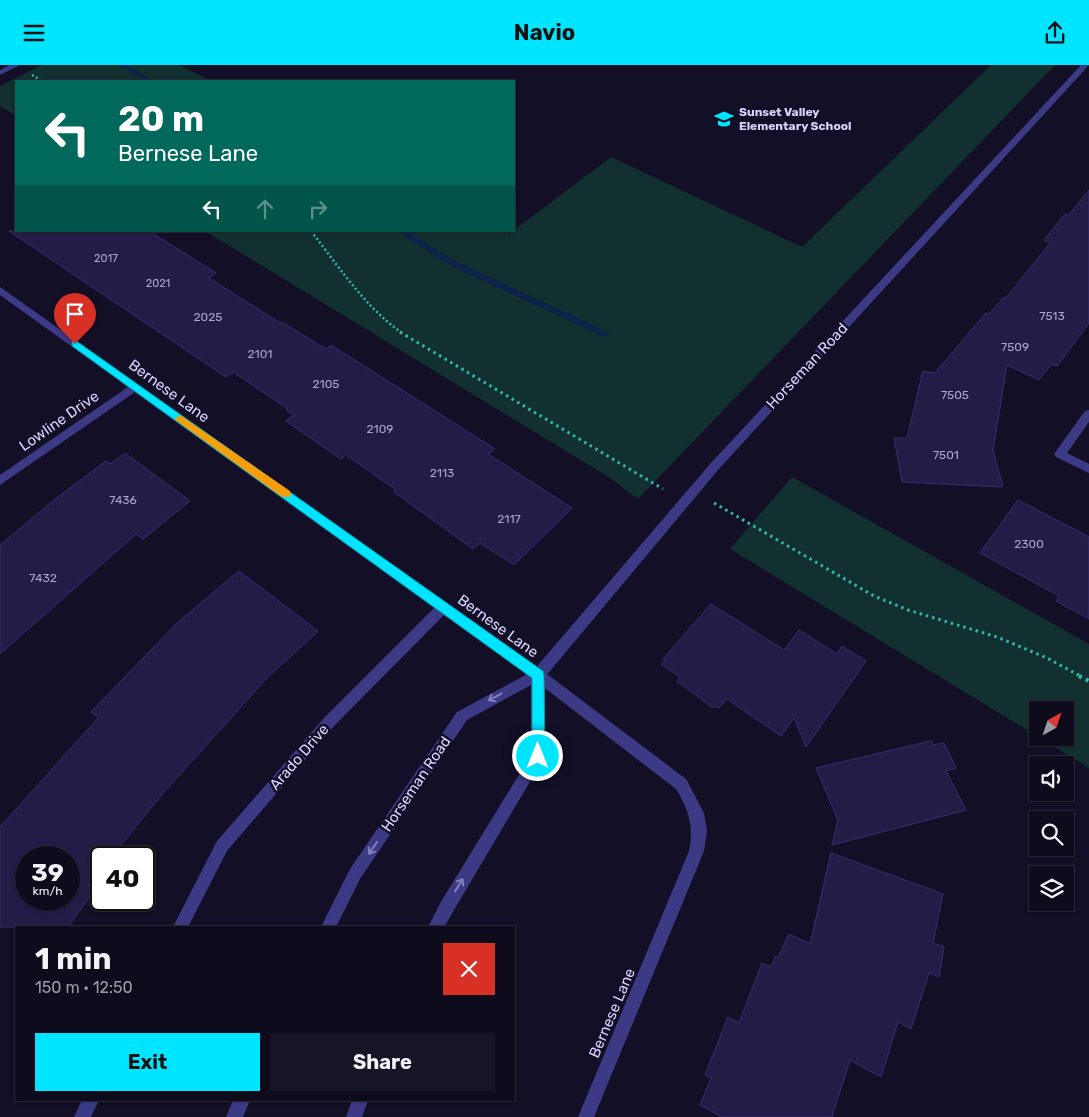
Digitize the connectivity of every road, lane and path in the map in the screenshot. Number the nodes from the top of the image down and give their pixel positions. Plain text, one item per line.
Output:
1 (16, 65) edge
2 (1085, 65) edge
3 (0, 73) edge
4 (312, 232) edge
5 (0, 290) edge
6 (135, 387) junction
7 (1089, 414) edge
8 (1089, 469) edge
9 (0, 481) edge
10 (693, 492) junction
11 (685, 501) junction
12 (443, 607) junction
13 (538, 675) junction
14 (1089, 681) edge
15 (181, 926) edge
16 (329, 926) edge
17 (436, 926) edge
18 (90, 1101) edge
19 (242, 1101) edge
20 (360, 1101) edge
21 (82, 1117) edge
22 (234, 1117) edge
23 (354, 1117) edge
24 (586, 1117) edge

1 - 3 street
2 - 10 street, Horseman Road
4 - 11 path
5 - 6 street, Bernese Lane
6 - 9 street, Lowline Drive
6 - 12 street, Bernese Lane
7 - 8 street
10 - 11 street, Horseman Road
10 - 14 path
11 - 13 street, Horseman Road
12 - 13 street, Bernese Lane
12 - 15 street, Arado Drive
13 -> 16 street, Horseman Road
17 -> 13 street
13 - 24 street, Bernese Lane
18 - 21 street
19 - 22 street
20 - 23 street

